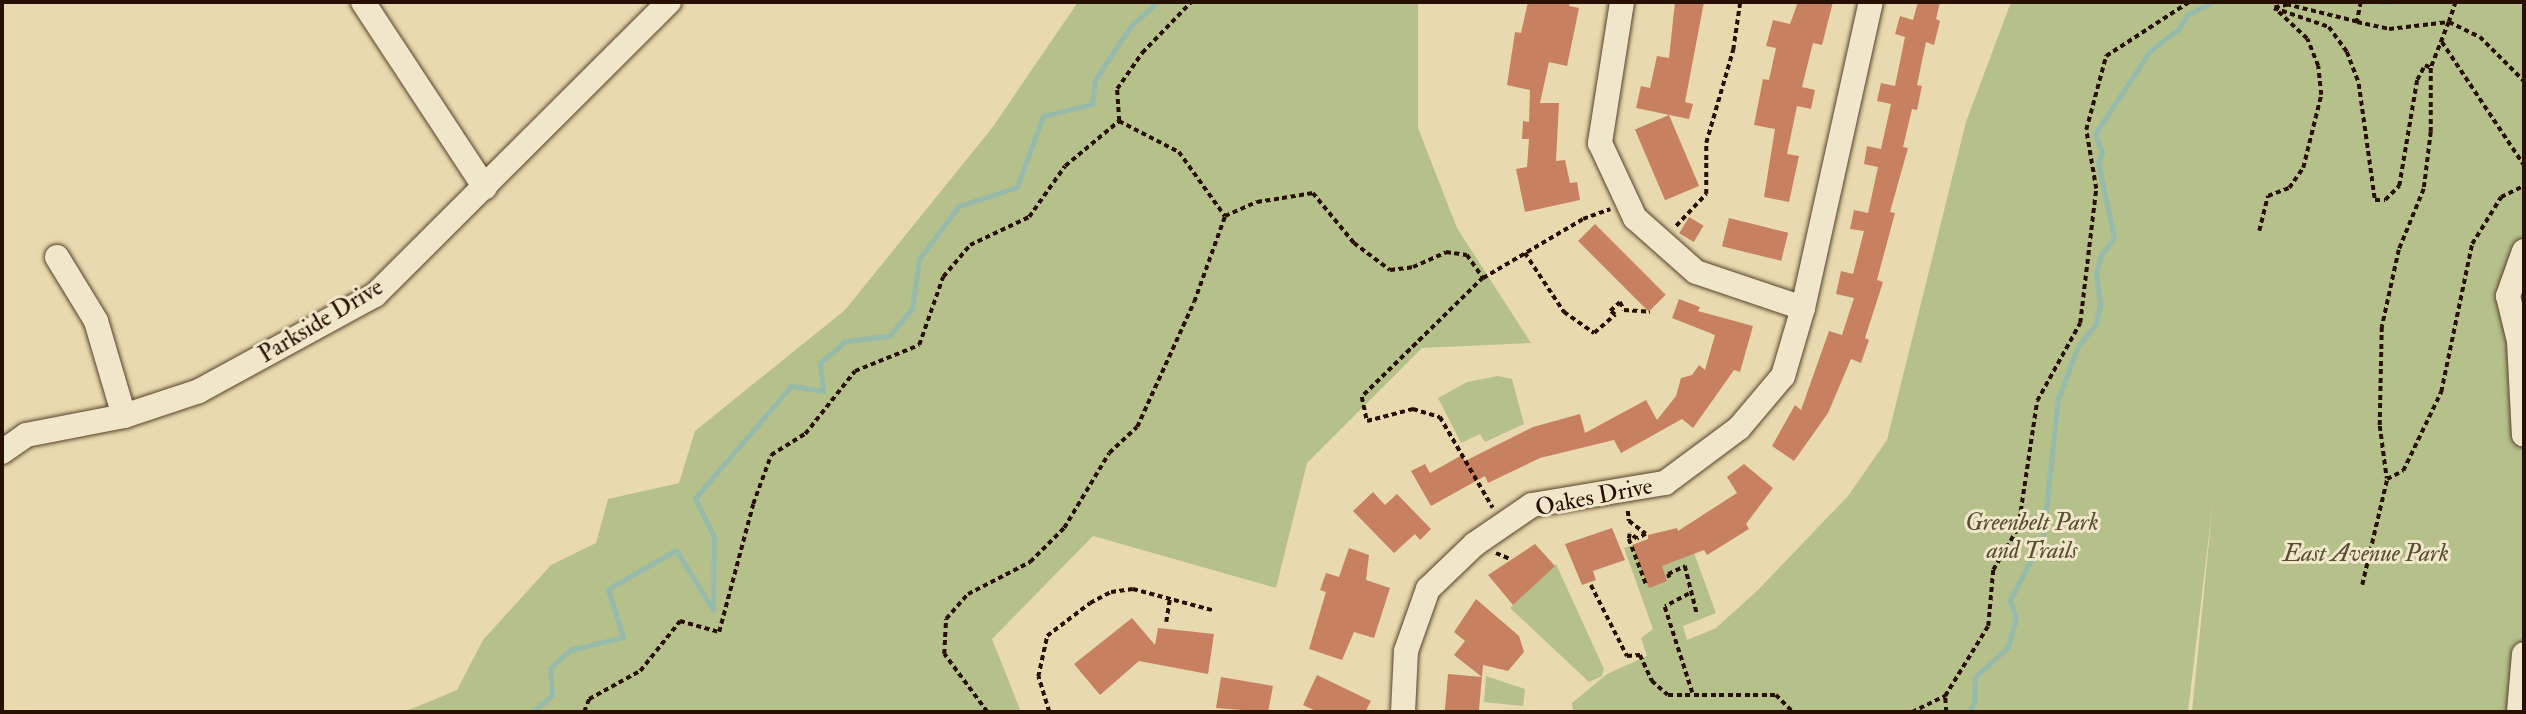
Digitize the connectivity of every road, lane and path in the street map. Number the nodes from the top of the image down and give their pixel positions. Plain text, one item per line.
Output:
1 (363, 2) edge
2 (668, 2) edge
3 (1191, 2) edge
4 (1622, 2) edge
5 (1740, 2) edge
6 (1871, 2) edge
7 (2189, 2) edge
8 (2361, 2) edge
9 (2456, 2) edge
10 (2274, 8) junction
11 (2357, 22) junction
12 (2449, 22) junction
13 (2442, 43) junction
14 (2431, 68) junction
15 (2524, 80) edge
16 (1119, 121) junction
17 (2524, 166) edge
18 (2524, 186) edge
19 (485, 188) junction
20 (1628, 202) junction
21 (1225, 216) junction
22 (2259, 231) dead end
23 (1660, 243) junction
24 (2524, 251) edge
25 (1525, 253) junction
26 (57, 257) dead end
27 (1483, 278) junction
28 (1803, 308) junction
29 (1650, 312) dead end
30 (2521, 341) edge
31 (124, 416) junction
32 (2524, 435) edge
33 (2, 452) edge
34 (2387, 479) junction
35 (1629, 511) dead end
36 (1502, 525) junction
37 (1491, 552) dead end
38 (1510, 559) dead end
39 (1669, 579) dead end
40 (1591, 584) dead end
41 (2362, 585) dead end
42 (1647, 587) dead end
43 (1689, 594) junction
44 (1170, 597) junction
45 (1212, 610) dead end
46 (1698, 614) dead end
47 (1166, 622) dead end
48 (2524, 654) edge
49 (1693, 694) junction
50 (1945, 696) junction
51 (584, 712) edge
52 (987, 712) edge
53 (1049, 712) edge
54 (1403, 712) edge
55 (1793, 712) edge
56 (1912, 712) edge
57 (1946, 712) edge
58 (2519, 712) edge

1 - 19 street
2 - 19 street, Parkside Drive
3 - 16 path
4 - 20 street
5 - 23 path
6 - 28 street, Oakes Drive
7 - 50 path
8 - 11 path
9 - 12 path
10 - 11 path
10 - 14 path
10 - 22 path
11 - 12 path
12 - 13 path
12 - 15 path
13 - 14 path
13 - 17 path
14 - 34 path
16 - 21 path
16 - 51 path
18 - 34 path
19 - 31 street, Parkside Drive
20 - 23 street
20 - 25 path
21 - 27 path
21 - 52 path
23 - 28 street
24 - 30 street
25 - 27 path
25 - 29 path
26 - 31 street
27 - 36 path
28 - 36 street, Oakes Drive
30 - 32 street
31 - 33 street, Parkside Drive
34 - 41 path
35 - 42 path
36 - 54 street, Oakes Drive
37 - 38 path
39 - 43 path
40 - 49 path
43 - 46 path
43 - 49 path
44 - 45 path
44 - 47 path
44 - 53 path
48 - 58 street
49 - 55 path
50 - 56 path
50 - 57 path

